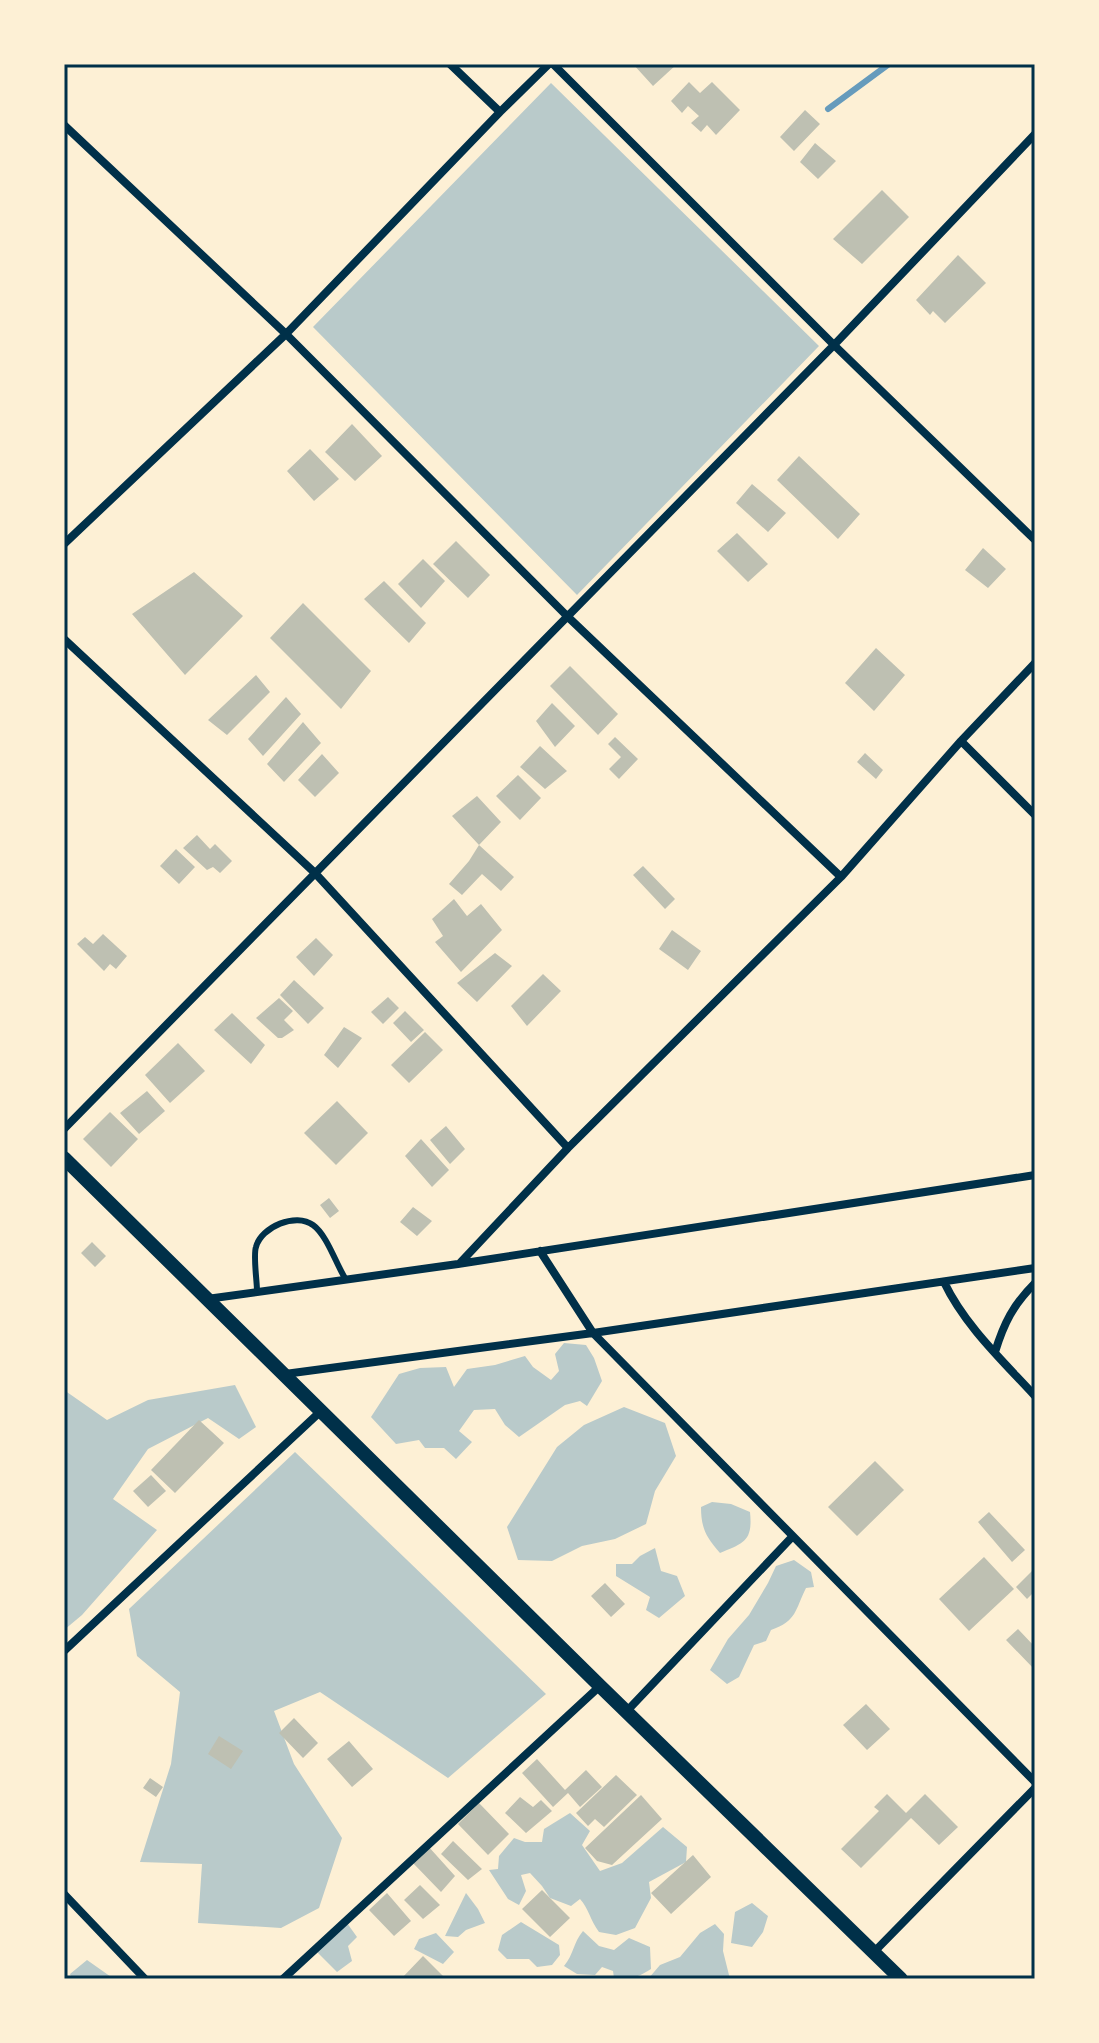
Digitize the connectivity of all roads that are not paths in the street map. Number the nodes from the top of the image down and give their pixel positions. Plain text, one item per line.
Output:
1 (450, 64) edge
2 (551, 64) edge
3 (500, 112) junction
4 (64, 125) edge
5 (1035, 134) edge
6 (286, 334) junction
7 (834, 345) junction
8 (1035, 540) edge
9 (64, 544) edge
10 (568, 617) junction
11 (64, 639) edge
12 (1035, 663) edge
13 (961, 741) junction
14 (1035, 815) edge
15 (315, 873) junction
16 (841, 877) junction
17 (64, 1129) edge
18 (568, 1148) junction
19 (64, 1158) edge
20 (1035, 1175) edge
21 (540, 1251) junction
22 (458, 1264) junction
23 (1035, 1268) edge
24 (345, 1278) junction
25 (944, 1282) junction
26 (1035, 1283) edge
27 (257, 1291) junction
28 (207, 1299) junction
29 (593, 1333) junction
30 (995, 1352) junction
31 (284, 1375) junction
32 (1035, 1396) edge
33 (321, 1411) junction
34 (792, 1537) junction
35 (64, 1651) edge
36 (600, 1686) junction
37 (626, 1712) junction
38 (1035, 1785) edge
39 (64, 1894) edge
40 (874, 1952) junction
41 (145, 1979) edge
42 (283, 1979) edge
43 (901, 1979) edge

1 - 3 street
2 - 3 street
2 - 7 street
3 - 6 street
4 - 6 street
5 - 7 street
6 - 9 street
6 - 10 street
7 - 8 street
7 - 10 street
10 - 15 street
10 - 16 street
11 - 15 street
12 - 13 street
13 - 14 street
13 - 16 street
15 - 17 street
15 - 18 street
16 - 18 street
18 - 22 street
19 - 28 street
20 - 21 street
21 - 22 street
21 - 29 street
22 - 24 street
23 - 25 street
24 - 27 street
24 - 27 lane
25 - 29 street
25 - 30 street
26 - 30 street
27 - 28 street
28 - 31 street
29 - 31 street
29 - 34 street
30 - 32 street
31 - 33 street
33 - 35 street
33 - 36 street
34 - 37 street
34 - 38 street
36 - 37 street
36 - 42 street
37 - 40 street
38 - 40 street
39 - 41 street
40 - 43 street

